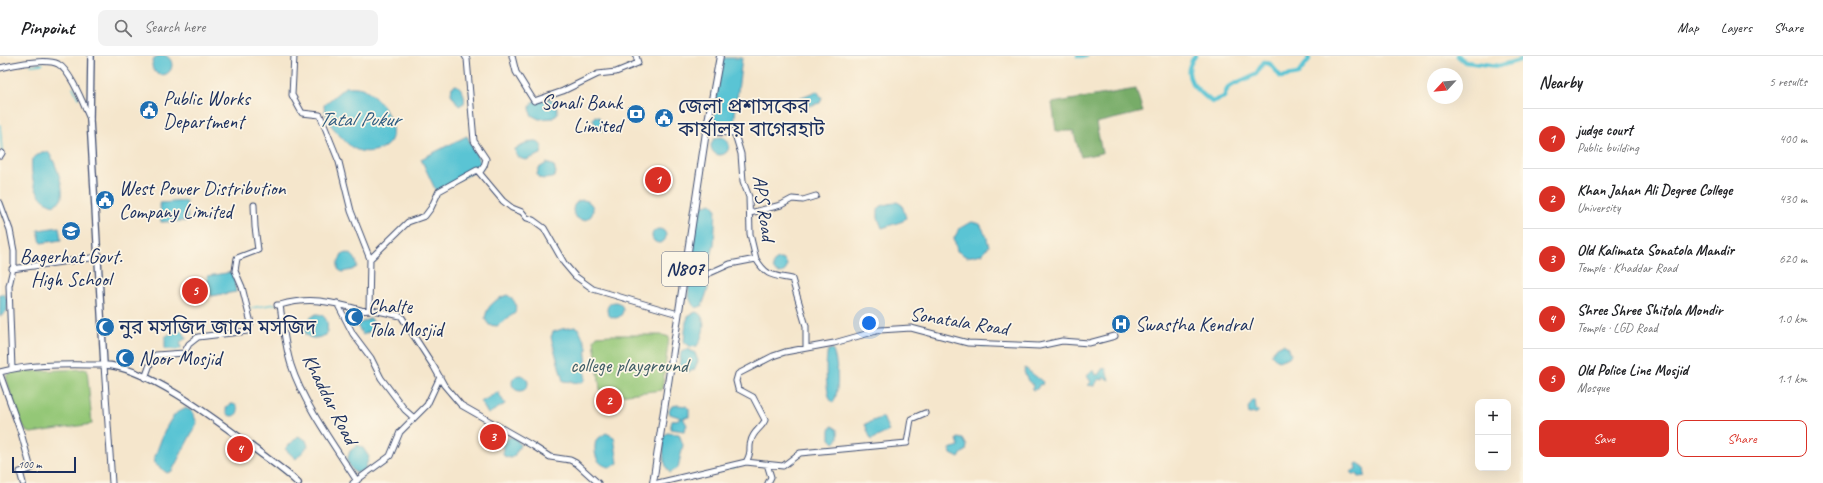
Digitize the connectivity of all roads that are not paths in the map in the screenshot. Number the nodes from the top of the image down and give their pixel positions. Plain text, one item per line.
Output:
1 (91, 56) edge
2 (294, 56) edge
3 (465, 56) edge
4 (512, 56) edge
5 (636, 56) edge
6 (720, 56) edge
7 (0, 68) edge
8 (90, 120) junction
9 (706, 132) junction
10 (480, 172) junction
11 (816, 196) dead end
12 (0, 203) edge
13 (254, 204) dead end
14 (750, 212) junction
15 (98, 257) junction
16 (370, 259) junction
17 (756, 259) junction
18 (12, 269) junction
19 (683, 285) junction
20 (337, 303) junction
21 (369, 310) junction
22 (678, 314) junction
23 (1115, 336) dead end
24 (806, 347) junction
25 (104, 365) junction
26 (12, 368) junction
27 (0, 373) edge
28 (440, 377) junction
29 (144, 378) junction
30 (925, 412) dead end
31 (414, 418) junction
32 (746, 462) junction
33 (767, 464) junction
34 (355, 482) edge
35 (22, 483) edge
36 (112, 483) edge
37 (298, 483) edge
38 (598, 483) edge
39 (653, 483) edge
40 (658, 483) edge
41 (768, 483) edge

1 - 8 main road
2 - 16 street
3 - 10 street
4 - 5 street
6 - 9 highway, N807
7 - 8 street
8 - 15 main road
9 - 14 street, APS Road
9 - 19 highway, N807
10 - 16 street
10 - 22 street
11 - 14 street
12 - 18 street
13 - 29 street
14 - 17 street, APS Road
15 - 18 street
15 - 25 main road
16 - 21 street
17 - 19 street, APS Road
17 - 24 street
18 - 26 street
19 - 22 highway, N807
20 - 21 street, Khaddar Road
20 - 31 street
20 - 34 street, Khaddar Road
21 - 28 street, Khaddar Road
22 - 39 highway, N807
23 - 24 street, Sonatala Road
24 - 32 street, Sonatala Road
25 - 26 street
25 - 29 main road
25 - 36 street
26 - 27 street
27 - 35 street
28 - 31 street
28 - 38 street, Khaddar Road
29 - 37 main road
30 - 33 street
31 - 34 street
32 - 33 street
32 - 40 street
33 - 41 street

